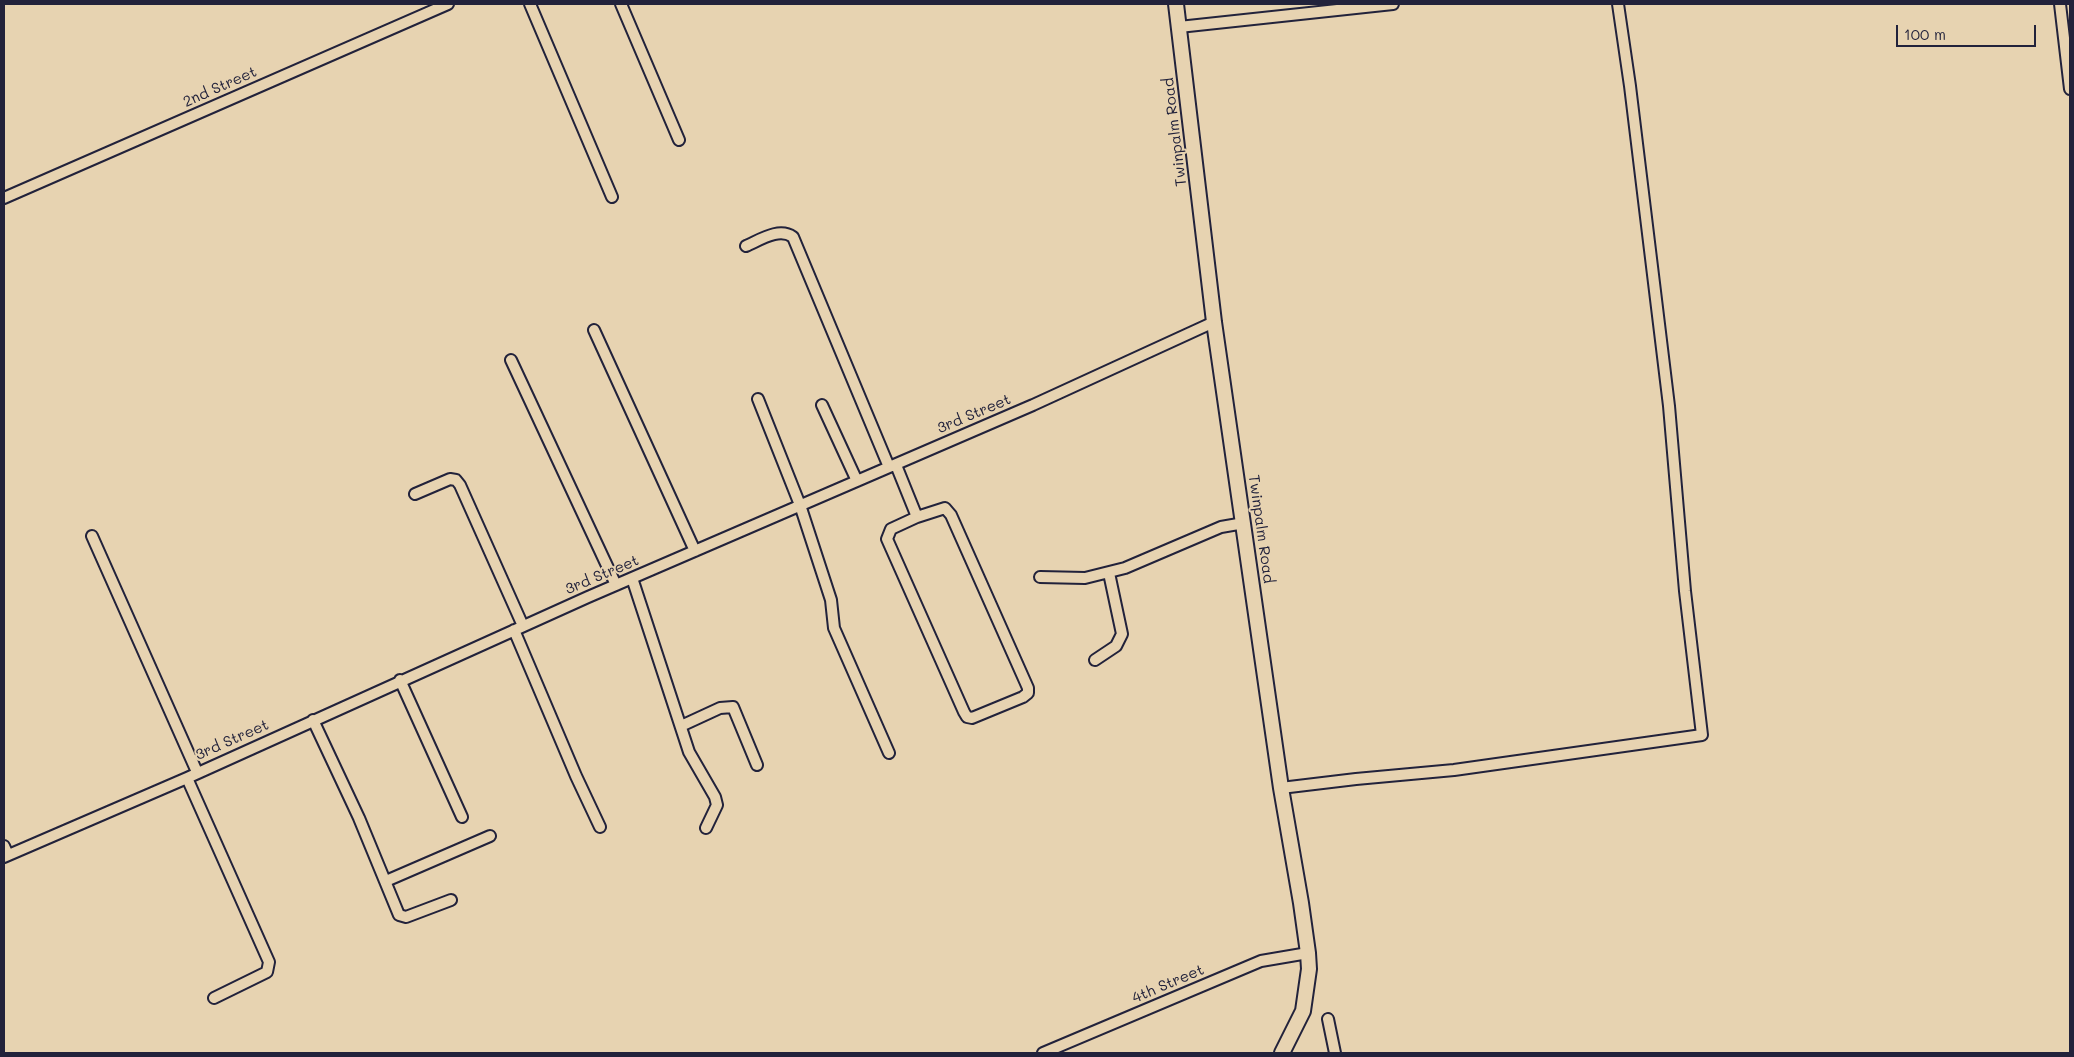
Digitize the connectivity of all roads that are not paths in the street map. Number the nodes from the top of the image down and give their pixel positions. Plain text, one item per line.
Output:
1 (448, 4) edge
2 (530, 4) edge
3 (621, 4) edge
4 (1176, 4) edge
5 (1393, 4) edge
6 (1618, 4) edge
7 (2060, 4) edge
8 (1179, 27) junction
9 (2070, 89) edge
10 (679, 140) dead end
11 (4, 197) edge
12 (612, 198) dead end
13 (746, 246) dead end
14 (1214, 322) junction
15 (594, 330) dead end
16 (511, 360) dead end
17 (758, 399) dead end
18 (822, 405) dead end
19 (893, 466) junction
20 (856, 481) junction
21 (415, 494) dead end
22 (800, 505) junction
23 (917, 517) junction
24 (1244, 523) junction
25 (92, 536) dead end
26 (695, 550) junction
27 (1109, 573) junction
28 (1040, 577) dead end
29 (632, 578) junction
30 (616, 585) junction
31 (518, 628) junction
32 (1095, 660) dead end
33 (400, 680) junction
34 (313, 720) junction
35 (681, 726) junction
36 (889, 753) dead end
37 (757, 765) dead end
38 (197, 772) junction
39 (187, 778) junction
40 (1281, 788) junction
41 (462, 817) dead end
42 (600, 826) dead end
43 (706, 828) dead end
44 (490, 836) dead end
45 (5, 853) edge
46 (386, 881) junction
47 (451, 900) dead end
48 (1308, 953) junction
49 (214, 998) dead end
50 (1328, 1020) dead end
51 (1043, 1053) edge
52 (1282, 1053) edge
53 (1335, 1053) edge

1 - 11 street, 2nd Street
2 - 12 street
3 - 10 street
4 - 8 main road, Twinpalm Road
5 - 8 street
6 - 40 street
7 - 9 street
8 - 14 main road, Twinpalm Road
13 - 19 street
14 - 19 street, 3rd Street
14 - 24 main road, Twinpalm Road
15 - 26 street
16 - 30 street
17 - 22 street
18 - 20 street
19 - 20 street, 3rd Street
19 - 23 street
20 - 22 street, 3rd Street
21 - 31 street
22 - 26 street, 3rd Street
22 - 36 street
23 - 23 street
24 - 27 street
24 - 40 main road, Twinpalm Road
25 - 38 street
26 - 29 street, 3rd Street
27 - 28 street
27 - 32 street
29 - 30 street, 3rd Street
29 - 35 street
30 - 31 street, 3rd Street
31 - 33 street, 3rd Street
31 - 42 street
33 - 34 street, 3rd Street
33 - 41 street
34 - 38 street, 3rd Street
34 - 46 street
35 - 37 street
35 - 43 street
38 - 39 street, 3rd Street
39 - 45 street, 3rd Street
39 - 49 street
40 - 48 main road, Twinpalm Road
44 - 46 street
46 - 47 street
48 - 51 street, 4th Street
48 - 52 main road, Twinpalm Road
50 - 53 street

